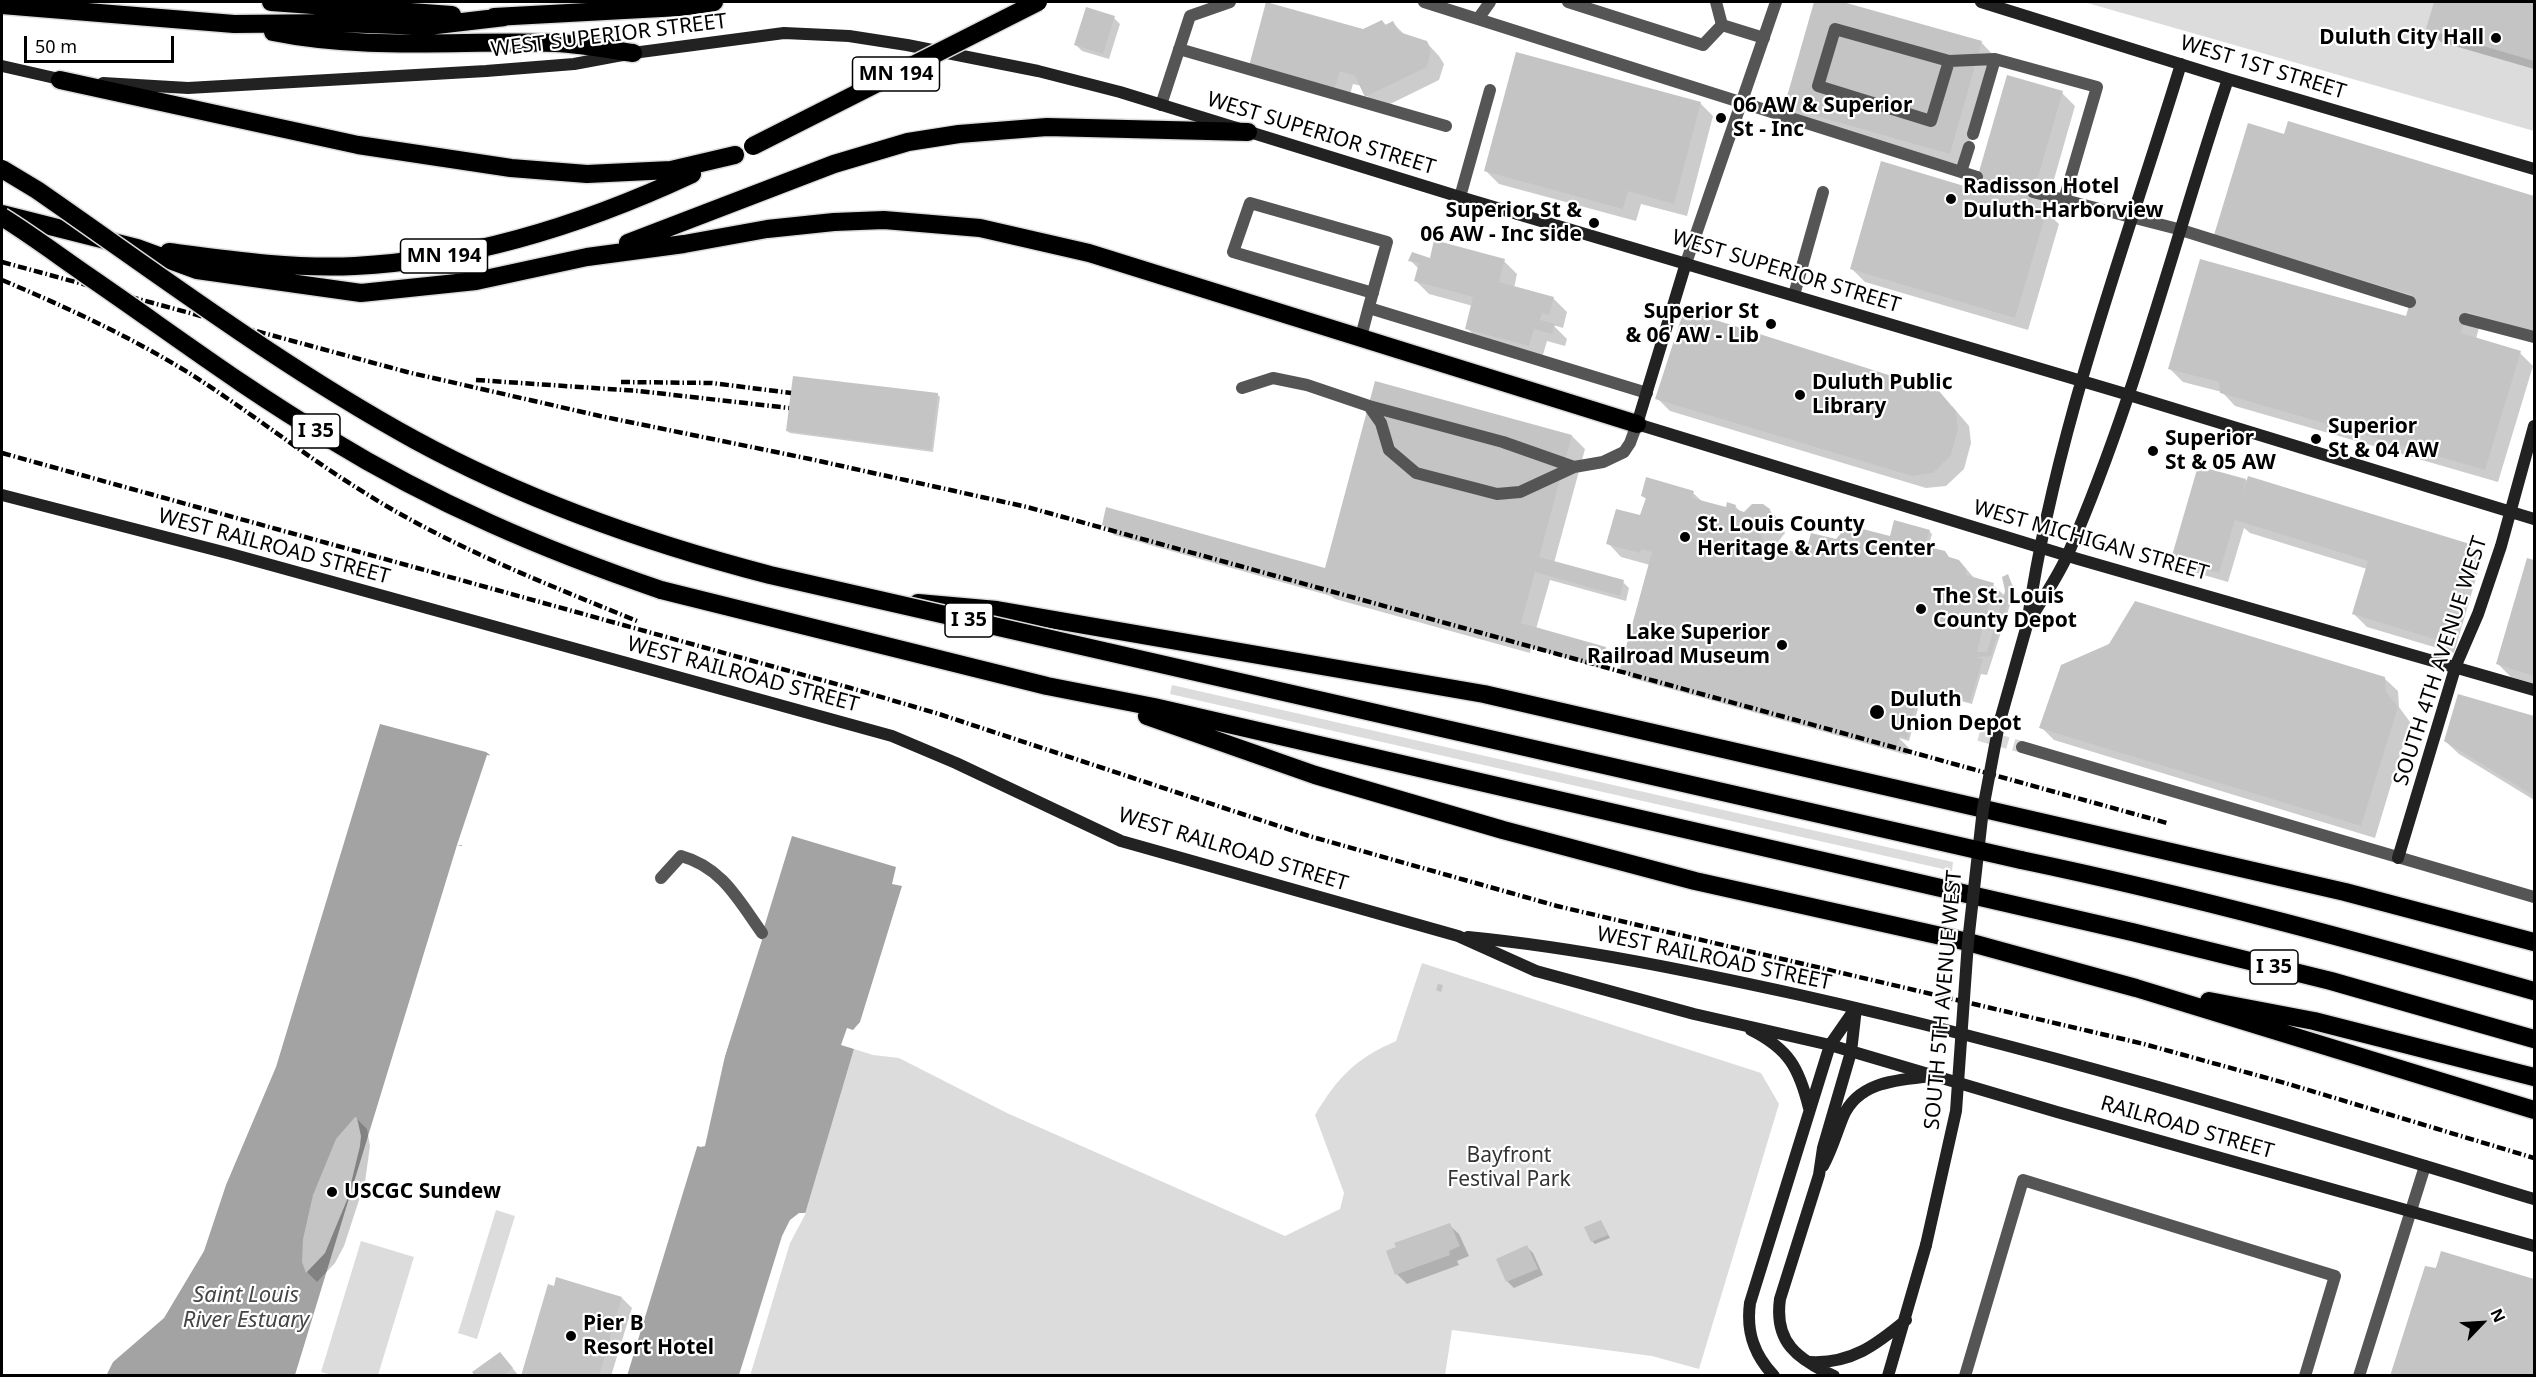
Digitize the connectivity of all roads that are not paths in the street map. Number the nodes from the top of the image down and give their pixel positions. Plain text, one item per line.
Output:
1 (271, 2) edge
2 (714, 2) edge
3 (1038, 2) edge
4 (1230, 2) edge
5 (1424, 2) edge
6 (1490, 2) edge
7 (1568, 2) edge
8 (1716, 2) edge
9 (1776, 2) edge
10 (1981, 2) edge
11 (2, 5) edge
12 (507, 17) junction
13 (1478, 19) junction
14 (234, 24) junction
15 (1722, 25) junction
16 (1764, 38) junction
17 (1179, 50) junction
18 (633, 52) junction
19 (1995, 59) junction
20 (1948, 61) junction
21 (2181, 64) junction
22 (2, 66) edge
23 (2228, 79) junction
24 (60, 80) junction
25 (1490, 90) dead end
26 (1742, 104) junction
27 (1161, 105) junction
28 (1446, 126) dead end
29 (1248, 132) junction
30 (1973, 134) dead end
31 (1969, 147) dead end
32 (735, 154) junction
33 (2, 169) edge
34 (2535, 169) edge
35 (1961, 172) junction
36 (1977, 177) dead end
37 (1823, 192) dead end
38 (2033, 192) dead end
39 (1460, 197) junction
40 (2064, 200) junction
41 (2, 216) edge
42 (2134, 218) junction
43 (2178, 229) junction
44 (137, 248) junction
45 (587, 257) junction
46 (1686, 263) junction
47 (1374, 293) junction
48 (1794, 295) junction
49 (2410, 302) dead end
50 (1369, 308) junction
51 (2465, 319) dead end
52 (1361, 337) junction
53 (2535, 337) edge
54 (2080, 381) junction
55 (1242, 388) dead end
56 (1647, 393) junction
57 (2129, 395) junction
58 (1369, 406) junction
59 (1638, 423) junction
60 (2535, 426) edge
61 (1574, 466) junction
62 (2, 495) edge
63 (2510, 511) junction
64 (2535, 519) edge
65 (2038, 547) junction
66 (2067, 556) junction
67 (889, 602) junction
68 (2027, 625) junction
69 (2456, 665) junction
70 (2535, 690) edge
71 (1092, 696) junction
72 (2022, 747) tunnel mouth
73 (1983, 809) junction
74 (2398, 858) junction
75 (661, 878) dead end
76 (2535, 897) edge
77 (762, 933) dead end
78 (1458, 936) junction
79 (1968, 942) junction
80 (2535, 942) edge
81 (2136, 988) junction
82 (2535, 991) edge
83 (1856, 1008) junction
84 (1737, 1023) junction
85 (2535, 1039) edge
86 (1830, 1045) junction
87 (1851, 1052) junction
88 (1937, 1075) junction
89 (2535, 1077) edge
90 (1809, 1110) junction
91 (2535, 1110) edge
92 (2426, 1166) junction
93 (1819, 1175) junction
94 (2535, 1199) edge
95 (2411, 1212) junction
96 (2535, 1246) edge
97 (1906, 1320) junction
98 (1806, 1361) junction
99 (1774, 1376) edge
100 (1834, 1376) edge
101 (1888, 1376) edge
102 (1965, 1376) edge
103 (2305, 1376) edge
104 (2359, 1376) edge

1 - 12 highway
2 - 12 highway
3 - 32 highway, MN 194, bridge
4 - 17 street
5 - 13 street
6 - 13 street
7 - 15 street
8 - 15 street
9 - 16 street
10 - 21 street, WEST 1ST STREET
11 - 14 highway
12 - 14 highway
13 - 26 street
14 - 18 highway
15 - 16 street
16 - 26 street
17 - 27 street
17 - 28 street
18 - 24 street, WEST SUPERIOR STREET
18 - 27 street, WEST SUPERIOR STREET
19 - 20 street
19 - 30 street
19 - 40 street
20 - 20 street
21 - 23 street, WEST 1ST STREET
21 - 42 street, SOUTH 5TH AVENUE WEST
22 - 24 street
23 - 34 street, WEST 1ST STREET
23 - 43 street, SOUTH 5TH AVENUE WEST
24 - 32 highway
25 - 39 street
26 - 35 street
26 - 46 street
27 - 29 street, WEST SUPERIOR STREET
29 - 39 street, WEST SUPERIOR STREET
29 - 45 highway
31 - 35 street
32 - 44 highway, MN 194
33 - 67 highway, I 35, bridge
35 - 36 street
37 - 48 street
38 - 40 street
39 - 46 street, WEST SUPERIOR STREET
40 - 42 street
41 - 44 highway, MN 194
41 - 71 highway, I 35, bridge
42 - 43 street
42 - 54 street, SOUTH 5TH AVENUE WEST
43 - 49 street
43 - 57 street, SOUTH 5TH AVENUE WEST
44 - 45 highway
45 - 52 highway
46 - 48 street, WEST SUPERIOR STREET
46 - 56 street
47 - 47 street
47 - 50 street
48 - 54 street, WEST SUPERIOR STREET
50 - 52 street
50 - 56 street
51 - 53 street
52 - 59 highway
54 - 57 street, WEST SUPERIOR STREET
54 - 65 street, SOUTH 5TH AVENUE WEST
55 - 58 street
56 - 59 street
57 - 63 street, WEST SUPERIOR STREET
57 - 66 street, SOUTH 5TH AVENUE WEST
58 - 61 street
58 - 61 street
59 - 61 street
59 - 65 street, WEST MICHIGAN STREET
60 - 63 street, SOUTH 4TH AVENUE WEST
62 - 78 street, WEST RAILROAD STREET
63 - 64 street, WEST SUPERIOR STREET
63 - 69 street, SOUTH 4TH AVENUE WEST
65 - 66 street, WEST MICHIGAN STREET
65 - 68 street, SOUTH 5TH AVENUE WEST
66 - 68 street, SOUTH 5TH AVENUE WEST
66 - 69 street, WEST MICHIGAN STREET
67 - 73 highway, bridge
67 - 82 highway, I 35, bridge
68 - 73 street, SOUTH 5TH AVENUE WEST, bridge
69 - 70 street, WEST MICHIGAN STREET
69 - 74 street, SOUTH 4TH AVENUE WEST
71 - 79 highway
71 - 85 highway, I 35
72 - 74 street
73 - 79 street, SOUTH 5TH AVENUE WEST, bridge
73 - 80 highway
74 - 76 street
75 - 77 street
78 - 83 street, WEST RAILROAD STREET
78 - 84 street, WEST RAILROAD STREET
79 - 81 highway
79 - 97 street, SOUTH 5TH AVENUE WEST, bridge
81 - 89 highway
81 - 91 highway
83 - 86 street
83 - 87 street
83 - 92 street, RAILROAD STREET
84 - 86 street, WEST RAILROAD STREET
84 - 90 street
86 - 87 street, RAILROAD STREET
86 - 90 street
87 - 88 street, RAILROAD STREET
87 - 93 street
88 - 93 street
88 - 95 street, RAILROAD STREET
90 - 99 street
92 - 94 street, RAILROAD STREET
92 - 95 street
93 - 98 street
95 - 96 street, RAILROAD STREET
95 - 104 street
97 - 98 street
97 - 101 street, SOUTH 5TH AVENUE WEST
98 - 100 street
102 - 103 street

